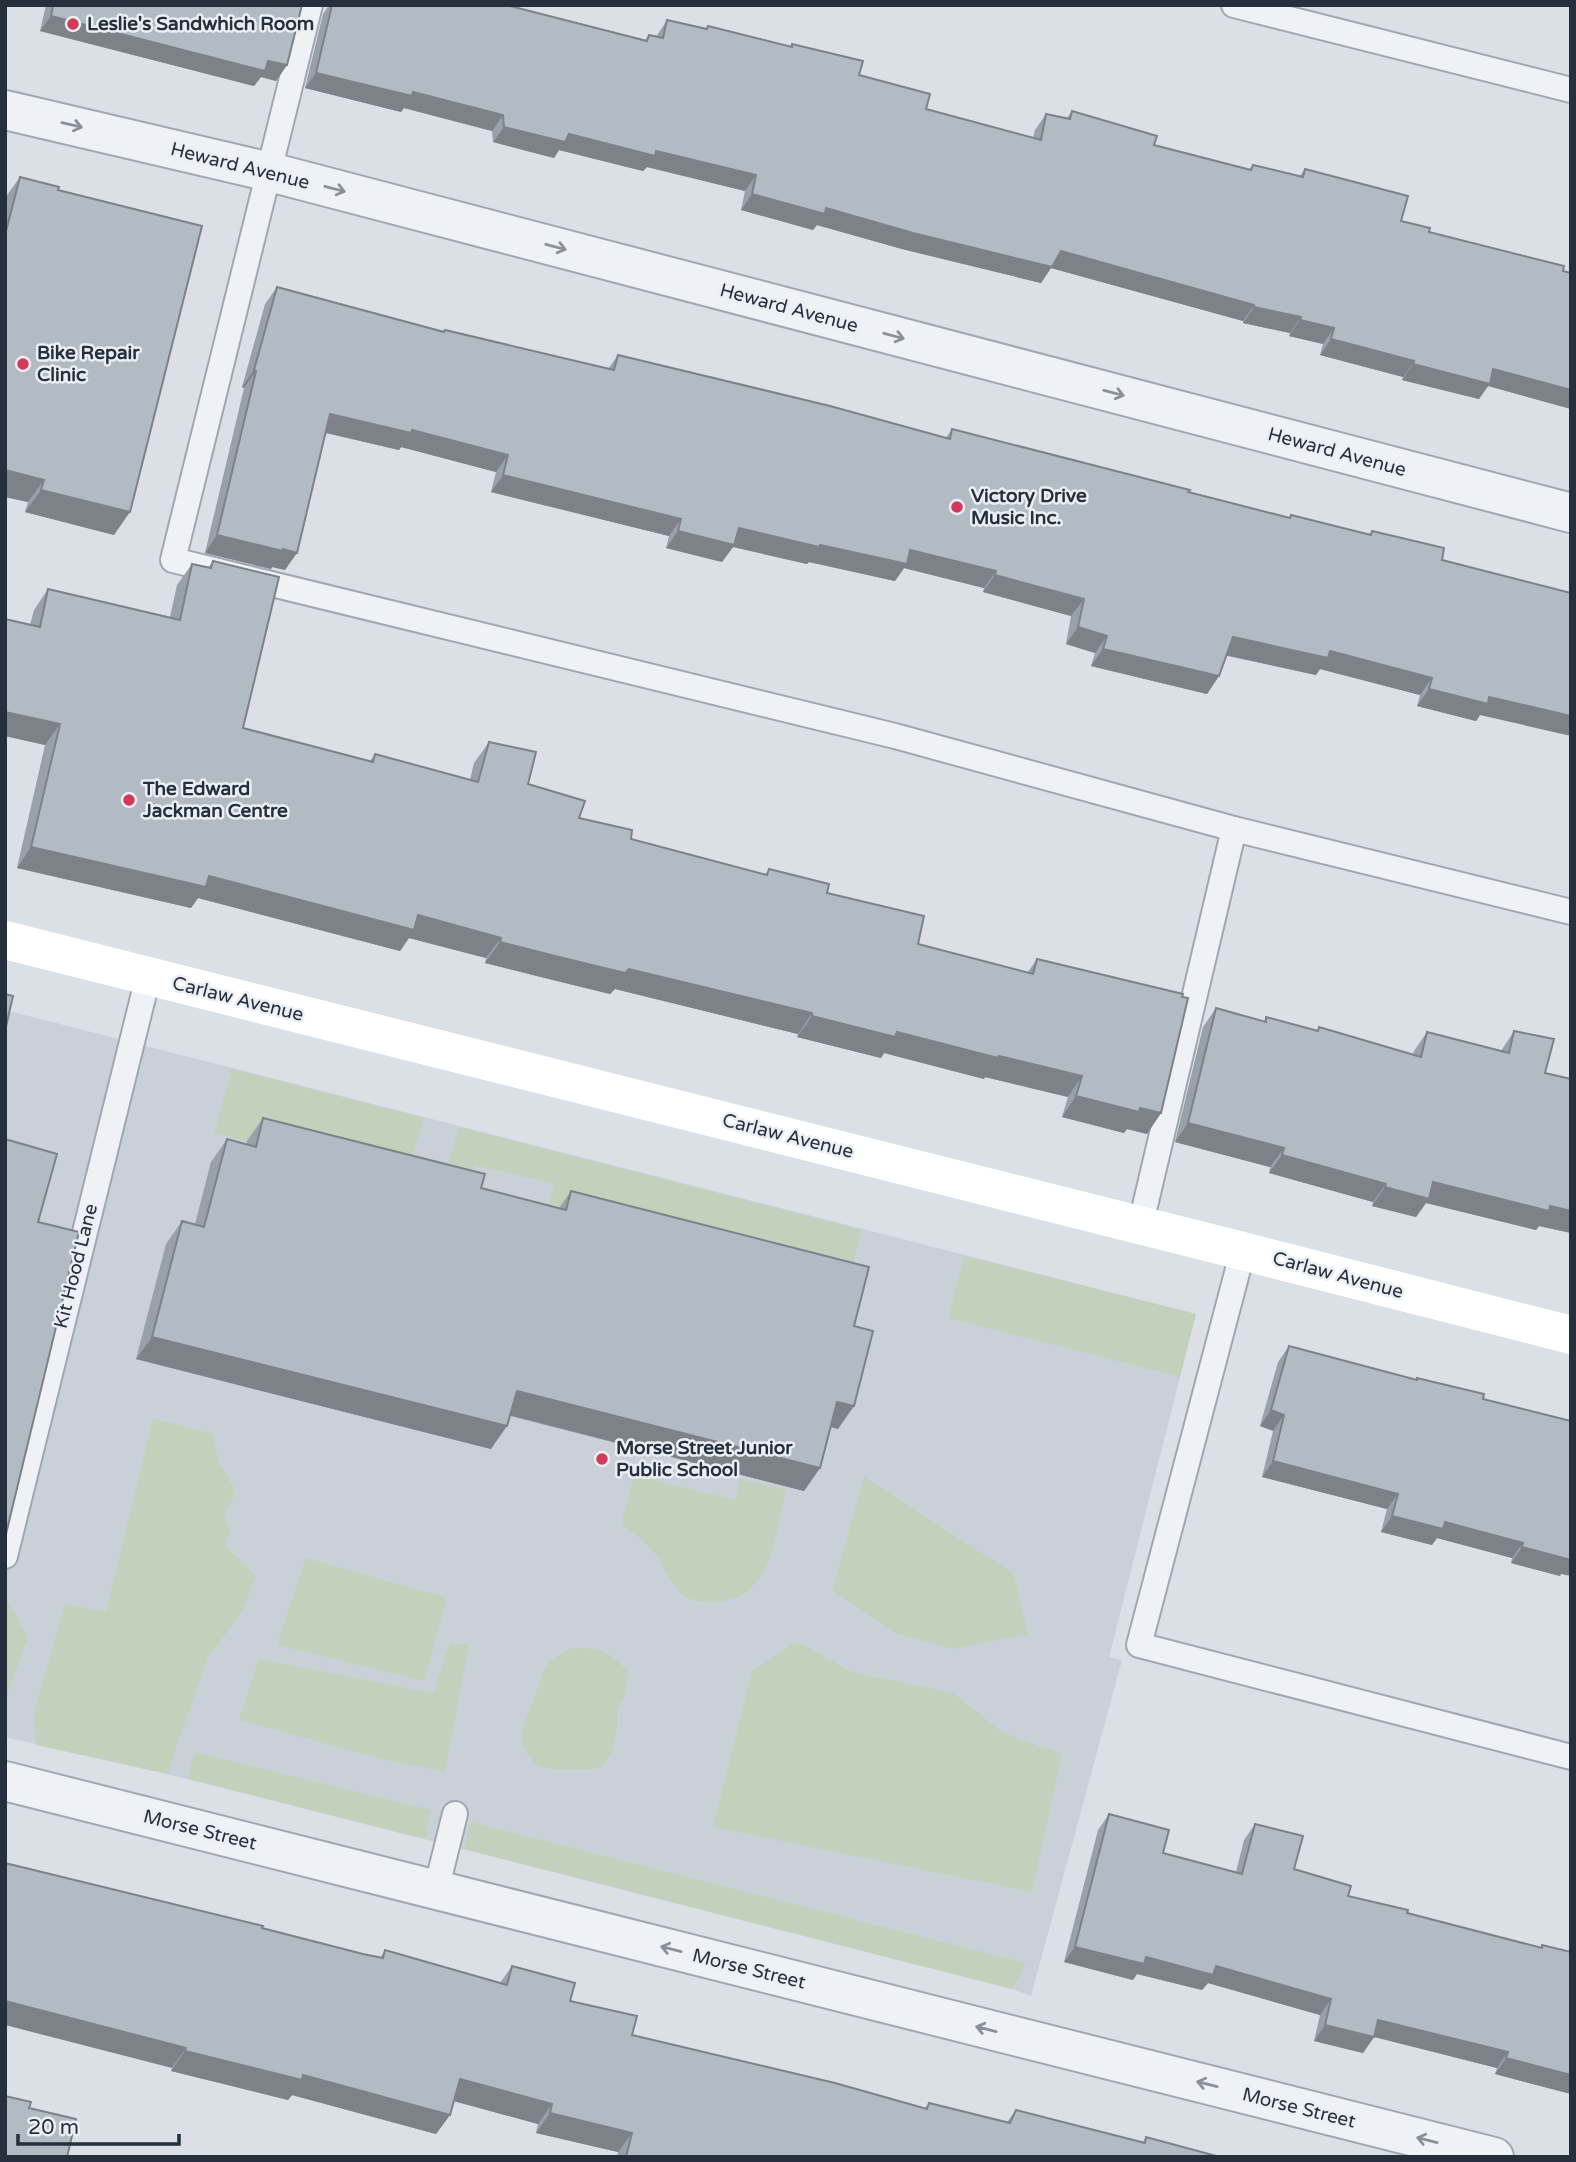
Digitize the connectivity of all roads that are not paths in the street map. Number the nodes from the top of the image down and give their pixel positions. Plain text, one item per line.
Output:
1 (310, 5) edge
2 (1234, 5) edge
3 (1571, 90) edge
4 (5, 110) edge
5 (270, 172) junction
6 (1571, 513) edge
7 (1234, 828) junction
8 (1571, 912) edge
9 (5, 940) edge
10 (148, 977) junction
11 (1140, 1227) junction
12 (1243, 1250) junction
13 (1571, 1335) edge
14 (5, 1556) edge
15 (1571, 1757) edge
16 (5, 1781) edge
17 (455, 1814) dead end
18 (436, 1890) junction
19 (1494, 2157) edge

1 - 5 lane
2 - 3 lane
4 -> 5 street, Heward Avenue
5 -> 6 street, Heward Avenue
5 - 7 lane
7 - 8 lane
7 - 11 lane
9 - 10 main road, Carlaw Avenue
10 - 11 main road, Carlaw Avenue
10 - 14 lane, Kit Hood Lane
11 - 12 main road, Carlaw Avenue
12 - 13 main road, Carlaw Avenue
12 - 15 lane
16 - 18 street, Morse Street
17 - 18 lane
19 -> 18 street, Morse Street

